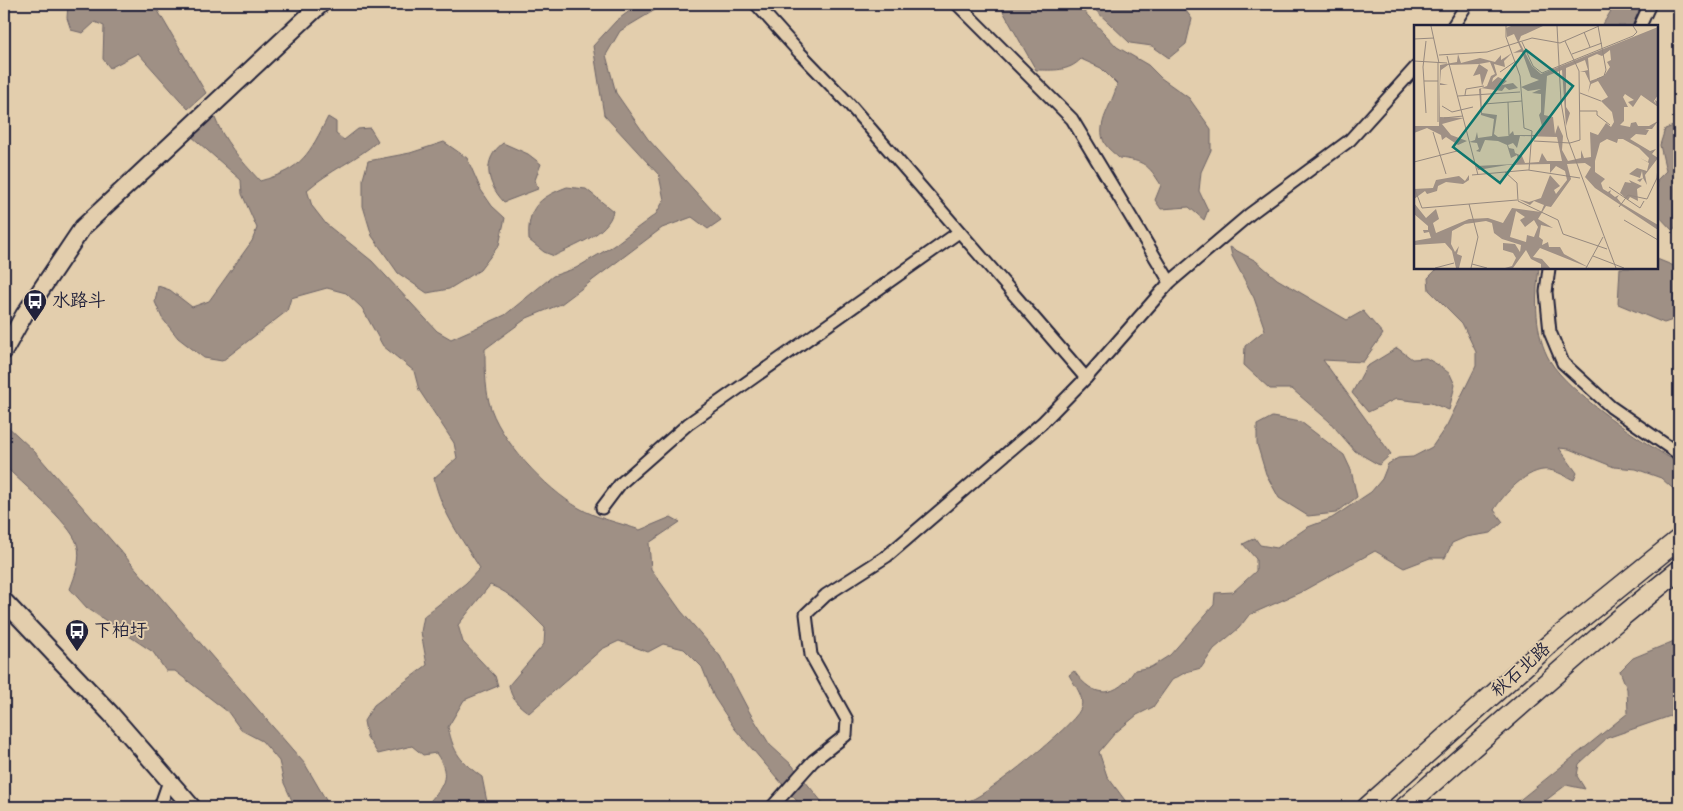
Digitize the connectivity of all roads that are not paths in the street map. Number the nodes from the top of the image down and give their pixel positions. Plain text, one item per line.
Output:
1 (321, 4) edge
2 (756, 4) edge
3 (957, 4) edge
4 (1467, 4) edge
5 (1650, 4) edge
6 (1454, 25) edge
7 (1640, 25) edge
8 (1414, 69) edge
9 (959, 232) junction
10 (1549, 269) edge
11 (1170, 282) junction
12 (4, 351) edge
13 (1086, 378) junction
14 (1679, 454) edge
15 (602, 508) dead end
16 (1679, 539) edge
17 (1679, 570) edge
18 (4, 601) edge
19 (169, 781) junction
20 (160, 807) edge
21 (192, 807) edge
22 (772, 807) edge
23 (1368, 807) edge
24 (1405, 807) edge

1 - 12 street
2 - 9 street
3 - 11 street
4 - 6 street
5 - 7 street
8 - 11 street
9 - 13 street
9 - 15 street
10 - 14 street
11 - 13 street
13 - 22 street
16 - 23 main road, 秋石北路
17 - 24 main road, 秋石北路
18 - 19 street
19 - 20 street
19 - 21 street

